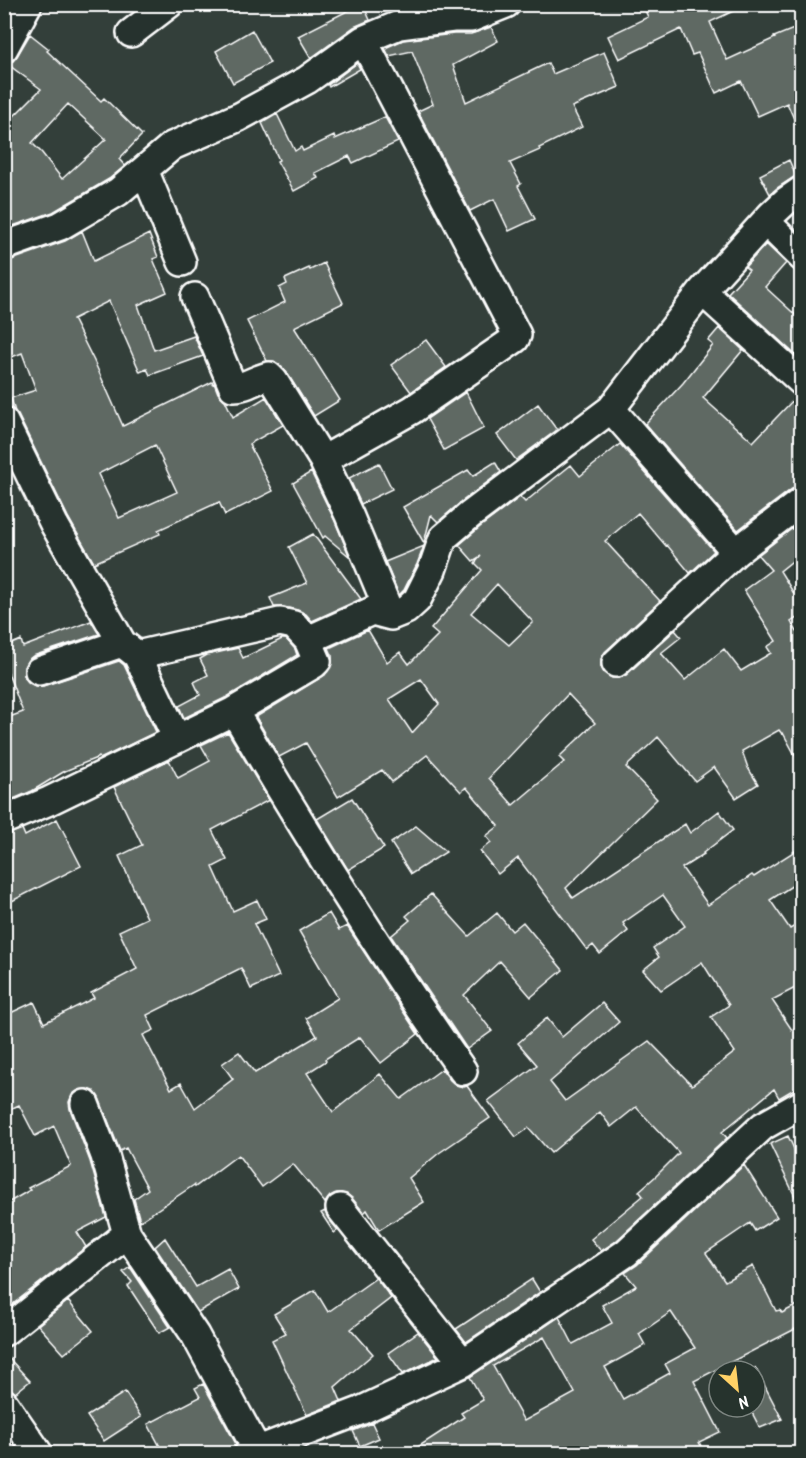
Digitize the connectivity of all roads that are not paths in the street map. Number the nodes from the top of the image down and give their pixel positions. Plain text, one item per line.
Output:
1 (28, 4) edge
2 (169, 4) edge
3 (506, 4) edge
4 (131, 33) dead end
5 (363, 40) junction
6 (4, 48) edge
7 (144, 170) junction
8 (801, 190) edge
9 (765, 222) junction
10 (4, 246) edge
11 (801, 257) edge
12 (182, 262) dead end
13 (702, 291) junction
14 (195, 297) dead end
15 (801, 382) edge
16 (611, 409) junction
17 (4, 422) edge
18 (323, 460) junction
19 (801, 501) edge
20 (736, 552) junction
21 (391, 616) junction
22 (308, 640) junction
23 (129, 649) junction
24 (616, 663) dead end
25 (39, 671) dead end
26 (234, 711) junction
27 (177, 739) junction
28 (4, 820) edge
29 (463, 1071) dead end
30 (85, 1104) dead end
31 (801, 1104) edge
32 (340, 1208) dead end
33 (127, 1234) junction
34 (4, 1332) edge
35 (463, 1363) junction
36 (4, 1403) edge
37 (252, 1452) edge
38 (39, 1454) edge

1 - 6 street
2 - 4 street
3 - 5 street
5 - 7 street
5 - 18 street
7 - 10 street
7 - 12 street
8 - 9 street
9 - 11 street
9 - 13 street
13 - 15 street
13 - 16 street
14 - 18 street
16 - 20 street
16 - 21 street
17 - 23 street
18 - 21 street
19 - 20 street
20 - 24 street
21 - 22 street
22 - 23 street
22 - 26 street
23 - 25 street
23 - 27 street
26 - 27 street
26 - 29 street
27 - 28 street
30 - 33 street
31 - 35 street
32 - 35 street
33 - 34 street
33 - 37 street
35 - 37 street
36 - 38 street

